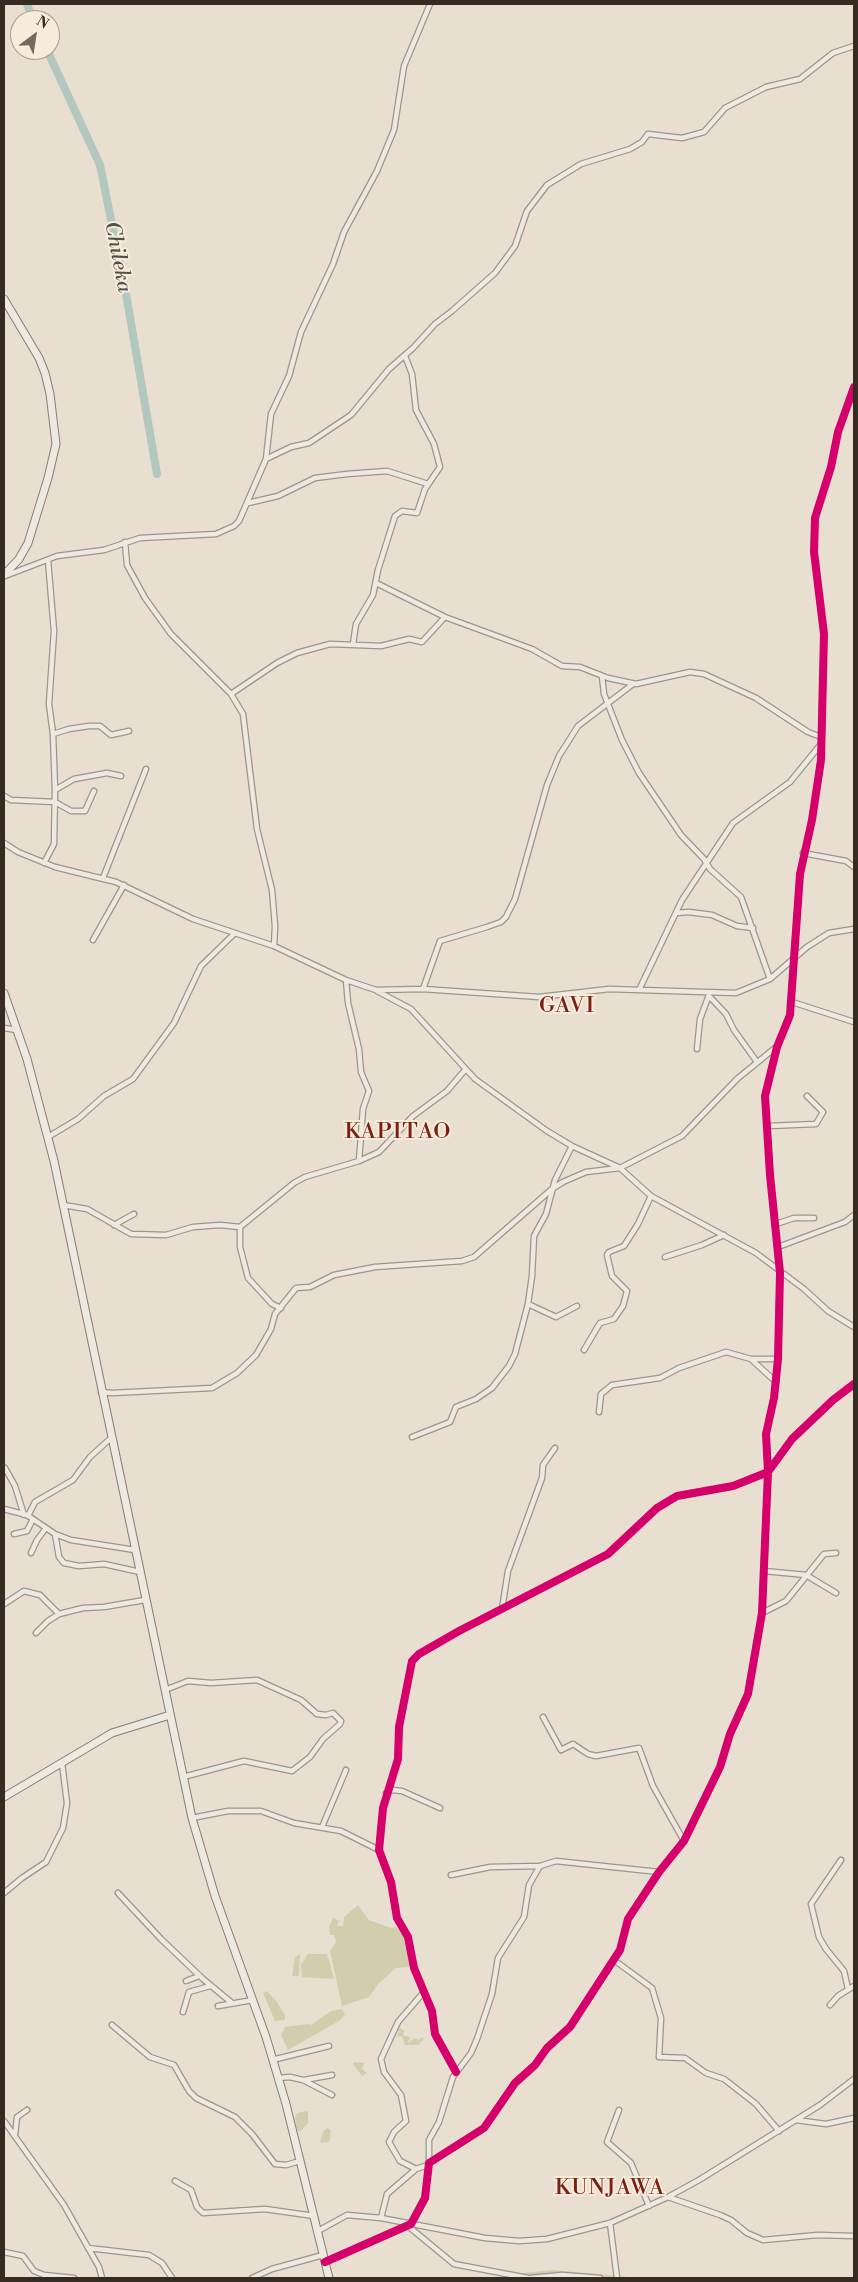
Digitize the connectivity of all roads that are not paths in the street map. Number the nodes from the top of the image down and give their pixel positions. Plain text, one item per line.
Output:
1 (430, 4) edge
2 (854, 46) edge
3 (4, 298) edge
4 (405, 356) junction
5 (854, 387) edge
6 (266, 459) junction
7 (428, 484) junction
8 (248, 503) junction
9 (125, 542) junction
10 (48, 560) junction
11 (4, 575) edge
12 (376, 583) junction
13 (445, 617) junction
14 (353, 644) junction
15 (602, 676) junction
16 (633, 684) junction
17 (231, 694) junction
18 (608, 704) junction
19 (130, 731) dead end
20 (53, 734) junction
21 (821, 737) junction
22 (821, 744) junction
23 (146, 770) dead end
24 (121, 776) dead end
25 (55, 790) junction
26 (94, 791) dead end
27 (4, 796) edge
28 (54, 802) junction
29 (4, 843) edge
30 (803, 853) junction
31 (44, 863) junction
32 (706, 864) junction
33 (854, 866) edge
34 (103, 878) junction
35 (124, 885) junction
36 (676, 913) junction
37 (753, 928) junction
38 (854, 930) edge
39 (234, 934) junction
40 (93, 940) dead end
41 (274, 946) junction
42 (794, 958) junction
43 (770, 979) junction
44 (346, 980) junction
45 (423, 989) junction
46 (376, 990) junction
47 (639, 990) junction
48 (4, 993) edge
49 (709, 995) junction
50 (792, 1002) junction
51 (854, 1022) edge
52 (4, 1028) edge
53 (17, 1030) junction
54 (777, 1047) junction
55 (698, 1049) dead end
56 (757, 1062) junction
57 (465, 1070) junction
58 (807, 1096) dead end
59 (768, 1126) junction
60 (48, 1137) junction
61 (572, 1146) junction
62 (359, 1161) junction
63 (620, 1168) junction
64 (552, 1189) junction
65 (651, 1196) junction
66 (63, 1205) junction
67 (134, 1214) dead end
68 (854, 1215) edge
69 (814, 1218) dead end
70 (776, 1224) junction
71 (114, 1226) junction
72 (240, 1227) junction
73 (724, 1235) junction
74 (778, 1247) junction
75 (665, 1257) dead end
76 (780, 1273) junction
77 (272, 1304) junction
78 (528, 1304) junction
79 (577, 1306) dead end
80 (281, 1308) junction
81 (275, 1314) junction
82 (854, 1327) edge
83 (584, 1350) dead end
84 (778, 1358) junction
85 (750, 1359) junction
86 (776, 1382) junction
87 (854, 1384) edge
88 (101, 1392) junction
89 (599, 1412) dead end
90 (412, 1437) dead end
91 (111, 1438) junction
92 (555, 1448) dead end
93 (5, 1468) edge
94 (768, 1472) junction
95 (4, 1509) edge
96 (28, 1517) junction
97 (46, 1528) junction
98 (14, 1534) dead end
99 (55, 1534) junction
100 (135, 1550) junction
101 (31, 1553) dead end
102 (836, 1553) dead end
103 (764, 1571) junction
104 (140, 1572) junction
105 (806, 1575) junction
106 (836, 1593) dead end
107 (145, 1600) junction
108 (4, 1604) edge
109 (502, 1609) junction
110 (762, 1613) junction
111 (59, 1614) junction
112 (36, 1633) dead end
113 (165, 1690) junction
114 (170, 1715) junction
115 (543, 1717) dead end
116 (62, 1763) junction
117 (346, 1770) dead end
118 (182, 1777) junction
119 (386, 1793) junction
120 (4, 1797) edge
121 (440, 1808) dead end
122 (192, 1818) junction
123 (322, 1827) junction
124 (684, 1841) junction
125 (379, 1850) junction
126 (841, 1860) dead end
127 (540, 1866) junction
128 (659, 1872) junction
129 (451, 1875) dead end
130 (118, 1892) dead end
131 (4, 1893) edge
132 (614, 1960) junction
133 (199, 1976) junction
134 (186, 1981) dead end
135 (210, 1986) junction
136 (854, 1986) edge
137 (848, 1989) junction
138 (423, 1993) junction
139 (253, 2000) junction
140 (232, 2003) junction
141 (830, 2005) dead end
142 (218, 2006) dead end
143 (183, 2012) dead end
144 (112, 2025) dead end
145 (329, 2046) dead end
146 (272, 2060) junction
147 (456, 2072) junction
148 (332, 2075) dead end
149 (278, 2078) junction
150 (854, 2079) edge
151 (303, 2080) junction
152 (332, 2095) dead end
153 (27, 2110) dead end
154 (620, 2110) dead end
155 (854, 2118) edge
156 (796, 2120) junction
157 (4, 2121) edge
158 (779, 2131) junction
159 (14, 2134) junction
160 (300, 2161) junction
161 (428, 2164) junction
162 (416, 2169) junction
163 (175, 2181) dead end
164 (668, 2197) junction
165 (650, 2206) junction
166 (314, 2216) junction
167 (381, 2218) junction
168 (610, 2224) junction
169 (410, 2225) junction
170 (318, 2231) junction
171 (854, 2236) edge
172 (88, 2248) junction
173 (4, 2252) edge
174 (324, 2258) junction
175 (74, 2278) edge
176 (102, 2278) edge
177 (172, 2278) edge
178 (252, 2278) edge
179 (329, 2278) edge
180 (530, 2278) edge
181 (600, 2278) edge
182 (617, 2278) edge

1 - 6 street
2 - 4 street
3 - 11 main road
4 - 6 street
4 - 7 street
5 - 21 street
6 - 8 street
7 - 8 street
7 - 12 street
8 - 9 street
9 - 10 street
9 - 17 street
10 - 11 street
10 - 20 street
12 - 13 street
12 - 14 street
13 - 14 street
13 - 15 street
14 - 17 street
15 - 16 street
15 - 18 street
16 - 18 street
16 - 21 street
17 - 41 street
18 - 32 street
18 - 45 street
19 - 20 street
20 - 25 street
21 - 22 street
22 - 30 street
22 - 32 street
23 - 34 street
24 - 25 street
25 - 28 street
26 - 28 street
27 - 28 street
28 - 31 street
29 - 31 street
30 - 33 street
30 - 42 street
31 - 34 street
32 - 36 street
32 - 37 street
34 - 35 street
35 - 39 street
35 - 40 street
36 - 37 street
36 - 47 street
37 - 43 street
38 - 42 street
39 - 41 street
39 - 60 street
41 - 44 street
42 - 43 street
42 - 50 street
43 - 49 street
44 - 46 street
44 - 62 street
45 - 46 street
45 - 47 street
46 - 57 street
47 - 49 street
48 - 53 main road
49 - 55 street
49 - 56 street
50 - 51 street
50 - 54 street
52 - 53 street
53 - 60 main road
54 - 56 street
54 - 59 street
56 - 63 street
57 - 61 street
57 - 62 street
58 - 59 street
59 - 70 street
60 - 66 main road
61 - 63 street
61 - 64 street
62 - 72 street
63 - 64 street
63 - 65 street
64 - 78 street
64 - 80 street
65 - 73 street
65 - 83 street
66 - 71 street
66 - 88 main road
67 - 71 street
68 - 74 street
69 - 70 street
70 - 74 street
71 - 72 street
72 - 77 street
73 - 75 street
73 - 76 street
74 - 76 street
76 - 82 street
76 - 84 street
77 - 80 street
77 - 81 street
78 - 79 street
78 - 90 street
80 - 81 street
81 - 88 street
84 - 85 street
84 - 86 street
85 - 86 street
85 - 89 street
86 - 94 street
87 - 94 street
88 - 91 main road
91 - 96 street
91 - 100 main road
92 - 109 street
93 - 96 street
94 - 103 street
94 - 109 street
95 - 96 street
96 - 97 street
96 - 98 street
97 - 99 street
97 - 101 street
99 - 100 street
99 - 104 street
100 - 104 main road
102 - 105 street
103 - 105 street
103 - 110 street
104 - 107 main road
105 - 106 street
105 - 110 street
107 - 111 street
107 - 113 main road
108 - 111 street
109 - 119 street
110 - 124 street
111 - 112 street
113 - 114 main road
113 - 118 street
114 - 116 main road
114 - 118 main road
115 - 124 street
116 - 120 main road
116 - 131 street
117 - 123 street
118 - 122 main road
119 - 121 street
119 - 125 street
122 - 123 street
122 - 139 main road
123 - 125 street
124 - 128 street
125 - 138 street
126 - 137 street
127 - 128 street
127 - 129 street
127 - 147 street
128 - 132 street
130 - 133 street
132 - 158 street
132 - 161 street
133 - 134 street
133 - 135 street
135 - 140 street
135 - 143 street
136 - 137 street
137 - 141 street
138 - 147 street
138 - 162 street
139 - 140 street
139 - 146 main road
140 - 142 street
144 - 160 street
145 - 146 street
146 - 149 main road
147 - 161 street
148 - 151 street
149 - 151 street
149 - 160 main road
150 - 156 street
151 - 152 street
153 - 159 street
154 - 165 street
155 - 156 street
156 - 158 street
157 - 159 street
158 - 164 street
159 - 172 street
160 - 166 main road
161 - 162 street
161 - 169 street
162 - 167 street
163 - 166 street
164 - 165 street
164 - 171 street
165 - 168 street
166 - 170 main road
167 - 169 street
167 - 170 street
168 - 169 street
168 - 182 street
169 - 174 street
169 - 180 street
170 - 174 main road
172 - 176 street
172 - 177 street
173 - 175 street
174 - 178 street
174 - 179 main road
180 - 181 street

